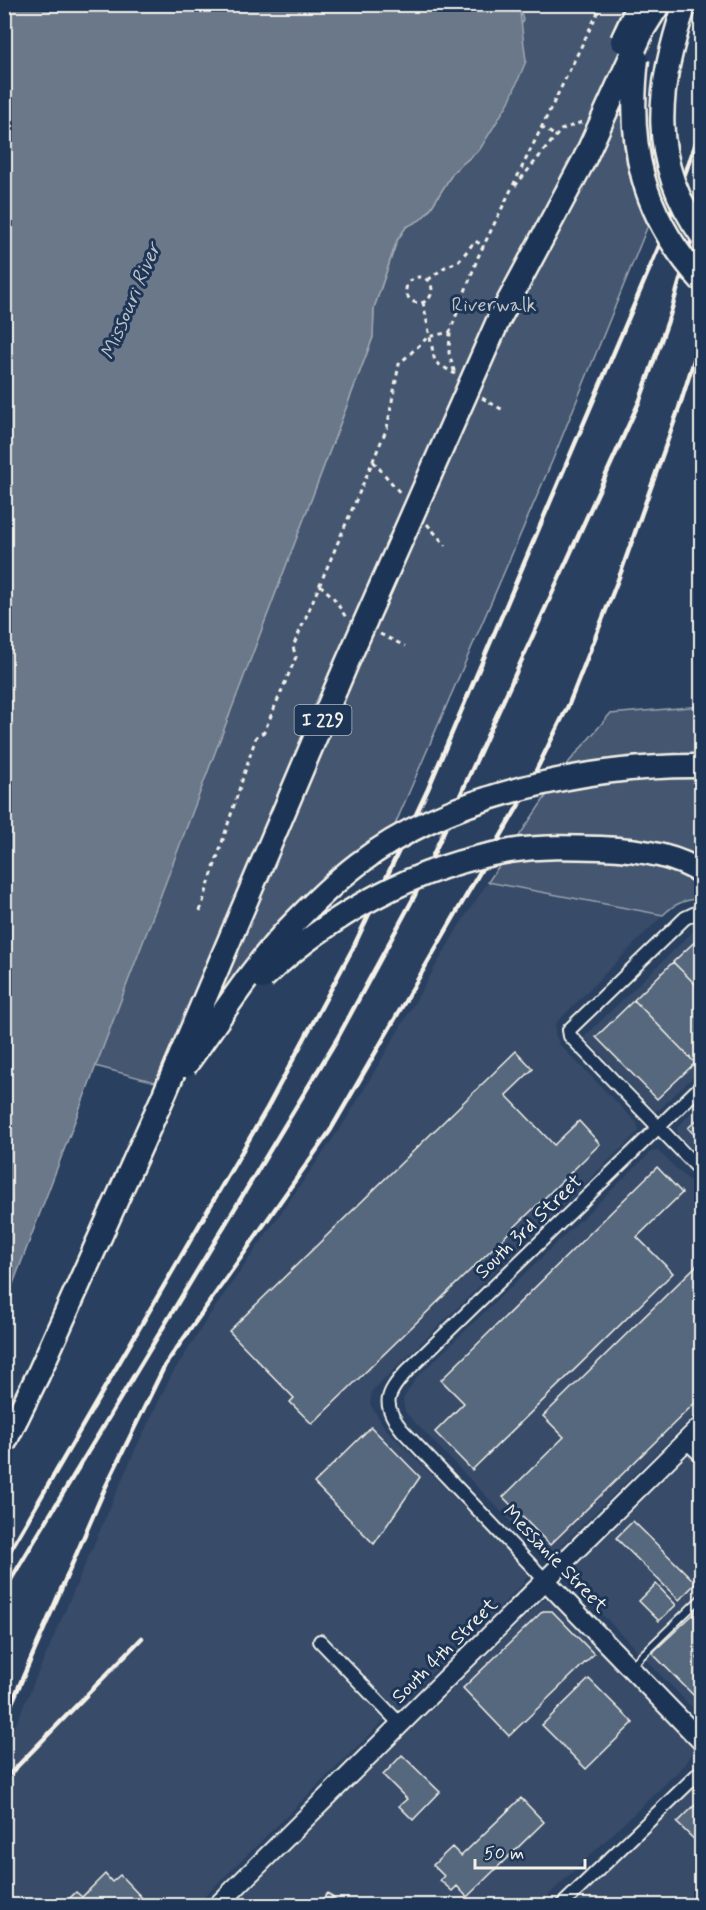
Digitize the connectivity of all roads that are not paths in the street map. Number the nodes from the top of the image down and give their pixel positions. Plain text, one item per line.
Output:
1 (639, 4) edge
2 (647, 4) edge
3 (660, 4) edge
4 (685, 4) edge
5 (702, 236) edge
6 (702, 281) edge
7 (314, 740) junction
8 (702, 766) edge
9 (702, 873) edge
10 (701, 910) edge
11 (702, 1085) edge
12 (163, 1097) junction
13 (149, 1126) junction
14 (658, 1127) junction
15 (702, 1172) edge
16 (388, 1400) joint
17 (702, 1425) edge
18 (686, 1441) junction
19 (4, 1445) edge
20 (702, 1457) edge
21 (546, 1581) junction
22 (702, 1597) edge
23 (320, 1641) dead end
24 (630, 1667) junction
25 (401, 1725) junction
26 (702, 1742) edge
27 (702, 1770) edge
28 (217, 1905) edge
29 (561, 1905) edge

1 - 7 highway, I 229, bridge
2 - 6 highway, bridge
3 - 7 highway, I 229, bridge
4 - 5 highway, bridge
7 - 12 highway, I 229, bridge
7 - 13 highway, I 229, bridge
8 - 12 highway, bridge
9 - 13 highway, bridge
10 - 14 street
11 - 14 street, South 3rd Street
12 - 19 highway, I 229, bridge
13 - 19 highway, I 229, bridge
14 - 15 street
14 - 16 street, South 3rd Street
16 - 21 street, Messanie Street
17 - 18 main road, South 4th Street
18 - 20 street
18 - 21 main road, South 4th Street
21 - 24 main road, Messanie Street
21 - 25 main road, South 4th Street
22 - 24 lane
23 - 25 street
24 - 26 main road, Messanie Street
25 - 28 main road, South 4th Street
27 - 29 street

